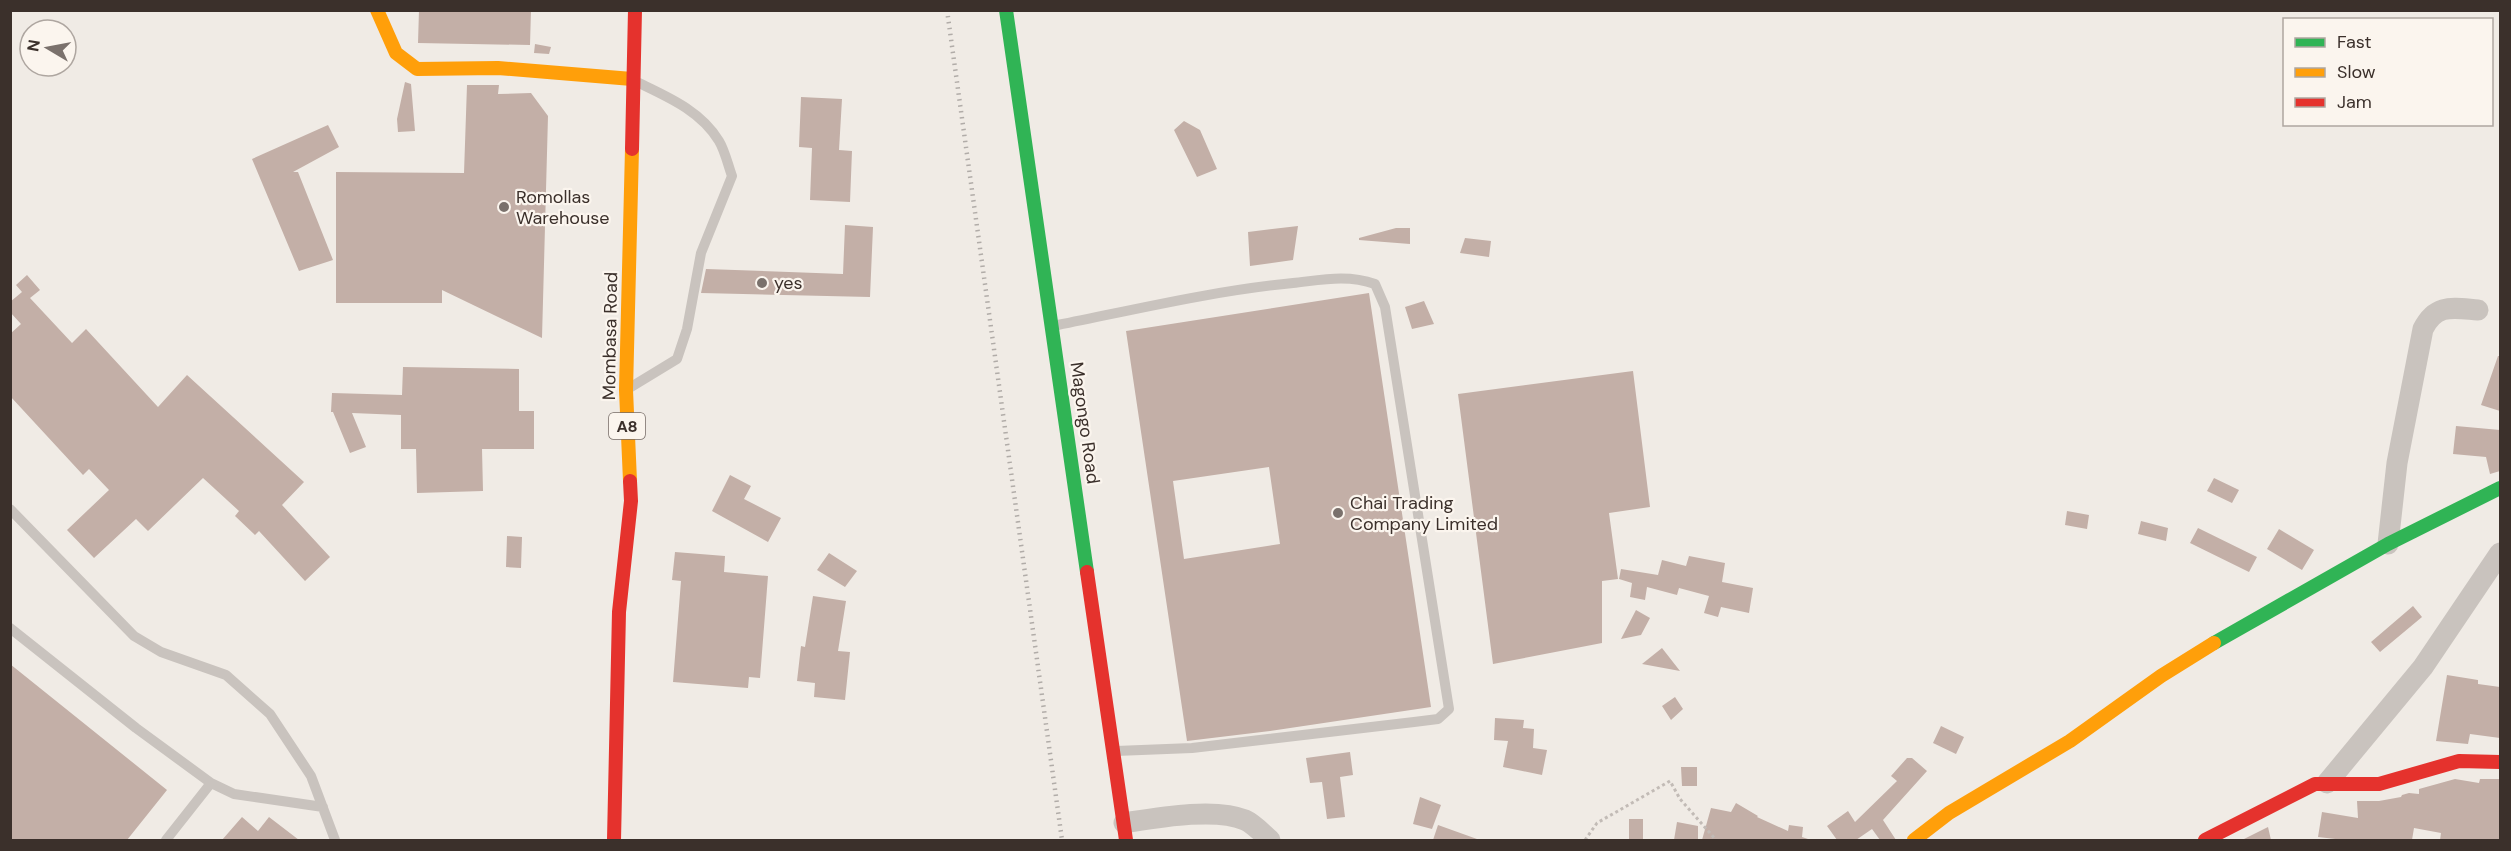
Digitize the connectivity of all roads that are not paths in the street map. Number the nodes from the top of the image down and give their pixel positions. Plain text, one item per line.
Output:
1 (377, 10) edge
2 (635, 10) edge
3 (1006, 10) edge
4 (632, 80) junction
5 (2478, 310) dead end
6 (1053, 326) junction
7 (626, 390) junction
8 (2500, 488) edge
9 (10, 509) edge
10 (2388, 544) junction
11 (2500, 553) edge
12 (10, 628) edge
13 (1114, 751) junction
14 (2500, 762) edge
15 (211, 783) junction
16 (2327, 783) junction
17 (323, 807) junction
18 (1125, 832) edge
19 (166, 840) edge
20 (335, 840) edge
21 (614, 840) edge
22 (1270, 840) edge
23 (1914, 840) edge
24 (2205, 840) edge

1 - 4 main road
2 - 4 main road, Mombasa Road / A8
3 - 6 main road, Magongo Road
4 - 7 main road, Mombasa Road / A8
4 - 7 lane
5 - 10 street
6 - 13 main road, Magongo Road
6 - 13 lane
7 - 21 main road, Mombasa Road / A8
8 - 10 main road
9 - 17 lane
10 - 23 main road
11 - 16 street
12 - 15 lane
13 - 18 main road, Magongo Road
14 - 16 main road
15 - 17 lane
15 - 19 lane
16 - 24 main road
17 - 20 lane
18 - 22 street

